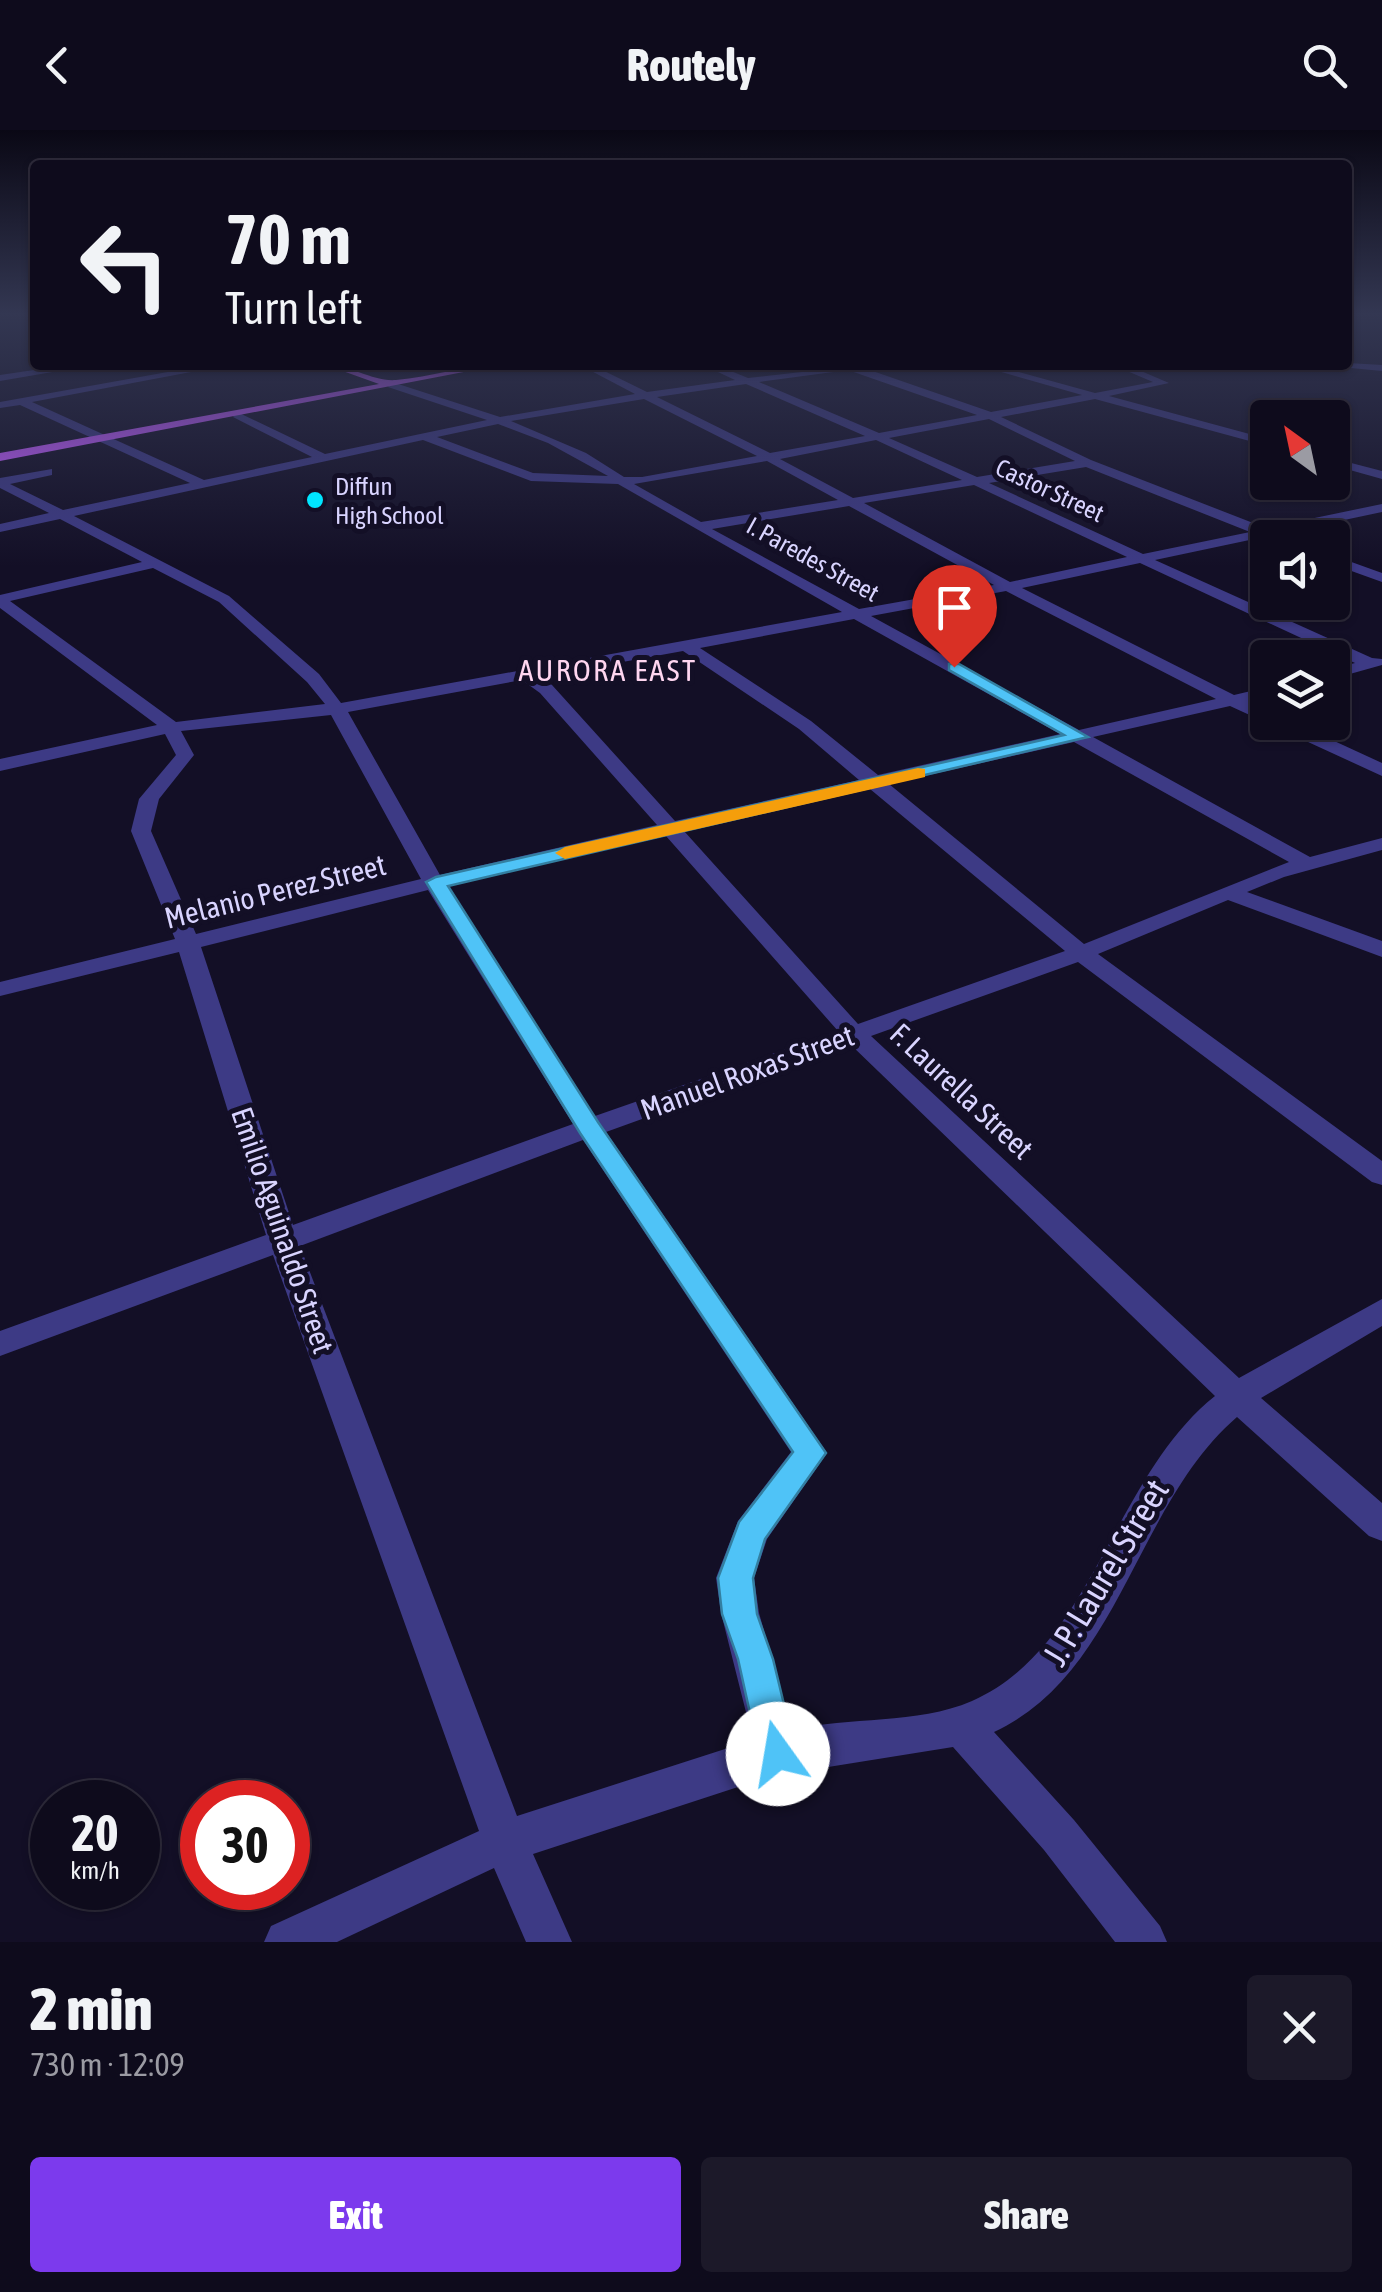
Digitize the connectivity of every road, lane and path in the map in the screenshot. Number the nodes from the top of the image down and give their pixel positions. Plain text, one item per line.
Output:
1 (12, 398) edge
2 (46, 398) edge
3 (324, 398) edge
4 (431, 398) edge
5 (635, 398) edge
6 (649, 398) edge
7 (787, 398) edge
8 (939, 398) edge
9 (1083, 398) edge
10 (1097, 398) edge
11 (22, 402) junction
12 (0, 406) edge
13 (239, 416) junction
14 (991, 416) junction
15 (497, 422) junction
16 (881, 436) junction
17 (426, 437) junction
18 (1250, 438) edge
19 (103, 440) junction
20 (770, 458) junction
21 (0, 459) edge
22 (325, 460) junction
23 (1088, 463) junction
24 (1350, 467) edge
25 (48, 472) dead end
26 (1382, 475) edge
27 (0, 482) edge
28 (627, 482) junction
29 (980, 482) junction
30 (202, 484) junction
31 (1382, 497) edge
32 (851, 502) junction
33 (1377, 512) edge
34 (64, 514) junction
35 (1342, 520) edge
36 (703, 526) junction
37 (1250, 527) edge
38 (0, 528) edge
39 (1250, 540) edge
40 (1142, 560) junction
41 (154, 563) junction
42 (1350, 566) edge
43 (1382, 578) edge
44 (1011, 586) junction
45 (0, 600) edge
46 (860, 614) junction
47 (687, 646) junction
48 (1376, 662) edge
49 (1350, 669) edge
50 (527, 676) junction
51 (1250, 697) edge
52 (1232, 702) junction
53 (337, 709) junction
54 (1250, 710) edge
55 (168, 725) junction
56 (1079, 737) junction
57 (1316, 740) edge
58 (0, 765) edge
59 (1382, 770) edge
60 (875, 782) junction
61 (668, 829) junction
62 (1382, 844) edge
63 (1304, 862) junction
64 (436, 882) junction
65 (1226, 892) junction
66 (188, 943) junction
67 (1382, 950) edge
68 (1080, 953) junction
69 (0, 989) edge
70 (854, 1034) junction
71 (589, 1128) junction
72 (1382, 1174) edge
73 (282, 1241) junction
74 (1382, 1311) edge
75 (0, 1344) edge
76 (1236, 1396) junction
77 (1382, 1525) edge
78 (963, 1728) junction
79 (778, 1754) junction
80 (505, 1842) junction
81 (287, 1942) edge
82 (549, 1942) edge
83 (1144, 1942) edge

1 - 11 street
2 - 11 street
3 - 13 main road
4 - 15 street, I. Paredes Street
5 - 15 street
6 - 20 street
7 - 16 street, Castor Street
8 - 14 street
9 - 14 street
10 - 18 street
11 - 12 street
11 - 19 street
13 - 19 main road
13 - 22 street
14 - 16 street
14 - 23 street
15 - 17 street
15 - 28 street, I. Paredes Street
16 - 20 street
16 - 29 street, Castor Street
17 - 22 street
17 - 28 street
19 - 21 main road
19 - 30 street
20 - 28 street
20 - 32 street
22 - 30 street
23 - 29 street
23 - 37 street
24 - 26 street
25 - 27 street
27 - 34 street
28 - 36 street, I. Paredes Street
29 - 32 street
29 - 40 street, Castor Street
30 - 34 street
31 - 33 street
32 - 36 street
32 - 44 street
33 - 35 street
34 - 38 street
34 - 41 street
36 - 46 street, I. Paredes Street
39 - 40 street
40 - 44 street
40 - 48 street, Castor Street
41 - 45 street
41 - 53 street
42 - 43 street
44 - 46 street
44 - 52 street
45 - 55 street
46 - 47 street
46 - 56 street, I. Paredes Street
47 - 50 street
47 - 60 street
48 - 49 street
50 - 53 street
50 - 61 street, F. Laurella Street
51 - 52 street, Melanio Perez Street
52 - 54 street
52 - 56 street, Melanio Perez Street
53 - 55 street
53 - 64 street
55 - 58 street
55 - 66 street, Emilio Aguinaldo Street
56 - 60 street, Melanio Perez Street
56 - 63 street, I. Paredes Street
57 - 59 street
60 - 61 street, Melanio Perez Street
60 - 68 street
61 - 64 street, Melanio Perez Street
61 - 70 street, F. Laurella Street
62 - 63 street, Manuel Roxas Street
63 - 65 street, Manuel Roxas Street
64 - 66 street, Melanio Perez Street
64 - 71 street
65 - 67 street
65 - 68 street, Manuel Roxas Street
66 - 69 street, Melanio Perez Street
66 - 73 street, Emilio Aguinaldo Street
68 - 70 street, Manuel Roxas Street
68 - 72 street
70 - 71 street, Manuel Roxas Street
70 - 76 street, F. Laurella Street
71 - 73 street, Manuel Roxas Street
71 - 79 street
73 - 75 street, Manuel Roxas Street
73 - 80 street, Emilio Aguinaldo Street
74 - 76 street, J. P. Laurel Street
76 - 77 street, F. Laurella Street
76 - 78 street, J. P. Laurel Street
78 - 79 street, J. P. Laurel Street
78 - 83 street
79 - 80 street, J. P. Laurel Street
80 - 81 street, J. P. Laurel Street
80 - 82 street, Emilio Aguinaldo Street

